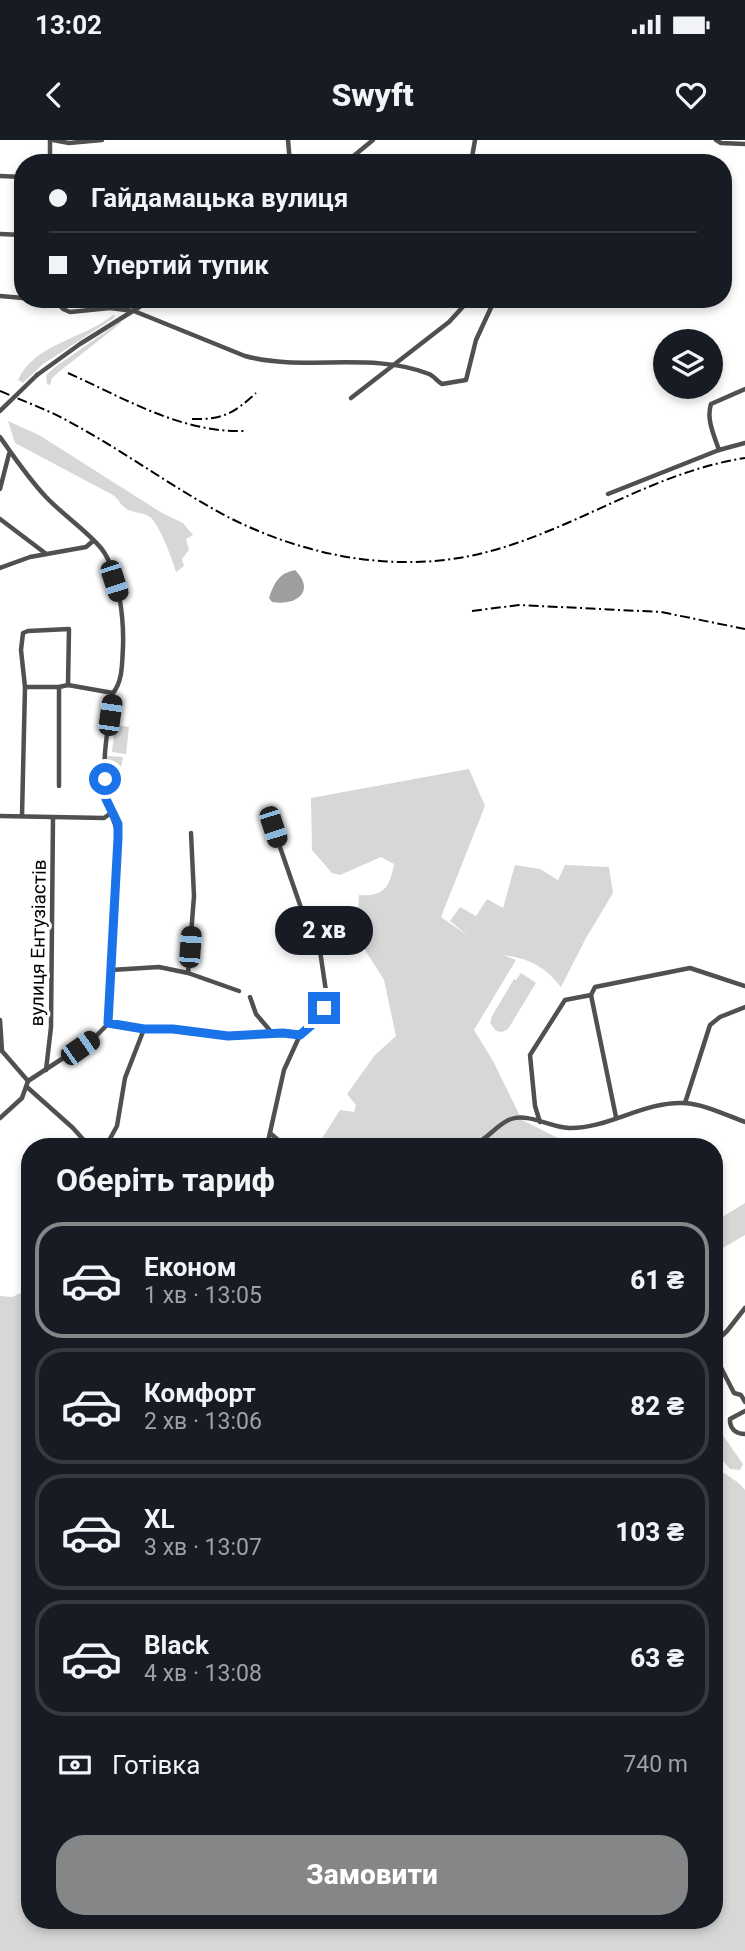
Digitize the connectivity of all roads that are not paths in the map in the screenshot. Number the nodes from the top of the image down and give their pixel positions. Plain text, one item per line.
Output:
1 (52, 140) edge
2 (102, 140) edge
3 (716, 140) edge
4 (369, 141) edge
5 (745, 144) edge
6 (355, 154) edge
7 (65, 308) edge
8 (138, 308) edge
9 (462, 308) edge
10 (491, 308) edge
11 (134, 311) junction
12 (392, 365) junction
13 (745, 389) edge
14 (351, 398) dead end
15 (0, 411) edge
16 (0, 437) edge
17 (745, 443) edge
18 (719, 450) junction
19 (9, 453) junction
20 (0, 489) edge
21 (608, 494) dead end
22 (0, 519) edge
23 (93, 541) junction
24 (46, 554) junction
25 (0, 568) edge
26 (68, 685) junction
27 (60, 687) junction
28 (25, 688) junction
29 (113, 693) junction
30 (59, 786) dead end
31 (111, 813) junction
32 (0, 816) edge
33 (22, 816) junction
34 (53, 817) junction
35 (273, 827) dead end
36 (191, 833) dead end
37 (111, 970) junction
38 (188, 973) junction
39 (745, 986) edge
40 (239, 991) dead end
41 (591, 995) junction
42 (250, 997) dead end
43 (745, 1007) edge
44 (0, 1020) edge
45 (108, 1023) junction
46 (144, 1029) junction
47 (273, 1034) junction
48 (300, 1035) junction
49 (1, 1051) edge
50 (46, 1070) junction
51 (28, 1084) junction
52 (685, 1103) junction
53 (0, 1118) edge
54 (616, 1118) junction
55 (540, 1122) junction
56 (745, 1122) edge
57 (270, 1133) junction
58 (82, 1138) edge
59 (110, 1138) edge
60 (269, 1138) edge
61 (276, 1138) edge
62 (486, 1138) edge
63 (745, 1308) edge
64 (723, 1335) edge
65 (723, 1372) edge
66 (743, 1394) edge
67 (745, 1402) edge
68 (745, 1411) edge
69 (745, 1434) edge

1 - 2 street
3 - 5 street
4 - 6 street
7 - 11 street
8 - 11 street
9 - 12 street
10 - 12 street
11 - 12 street
11 - 15 street, bridge
12 - 14 street
13 - 18 street
16 - 19 street
17 - 18 street
18 - 21 street
19 - 20 street
19 - 23 street
22 - 24 street
23 - 24 street
23 - 29 street
24 - 25 street
26 - 27 street
26 - 28 street
26 - 29 street
27 - 28 street
27 - 30 street
28 - 33 street
29 - 31 street
31 - 34 street
31 - 37 street
32 - 33 street
33 - 34 street
34 - 50 street, вулиця Ентузіастів
35 - 48 street
36 - 38 street
37 - 38 street
37 - 45 street
38 - 40 street
39 - 41 street
41 - 54 street
41 - 55 street
42 - 47 street
43 - 52 street
44 - 49 street
45 - 46 street
45 - 50 street
46 - 47 street
46 - 59 street
47 - 48 street
48 - 57 street
49 - 51 street
50 - 51 street
51 - 53 street
51 - 58 street
52 - 54 street
52 - 56 street
54 - 55 street
55 - 62 street
57 - 60 street
57 - 61 street
63 - 64 street
65 - 66 street
66 - 67 street
68 - 69 street

